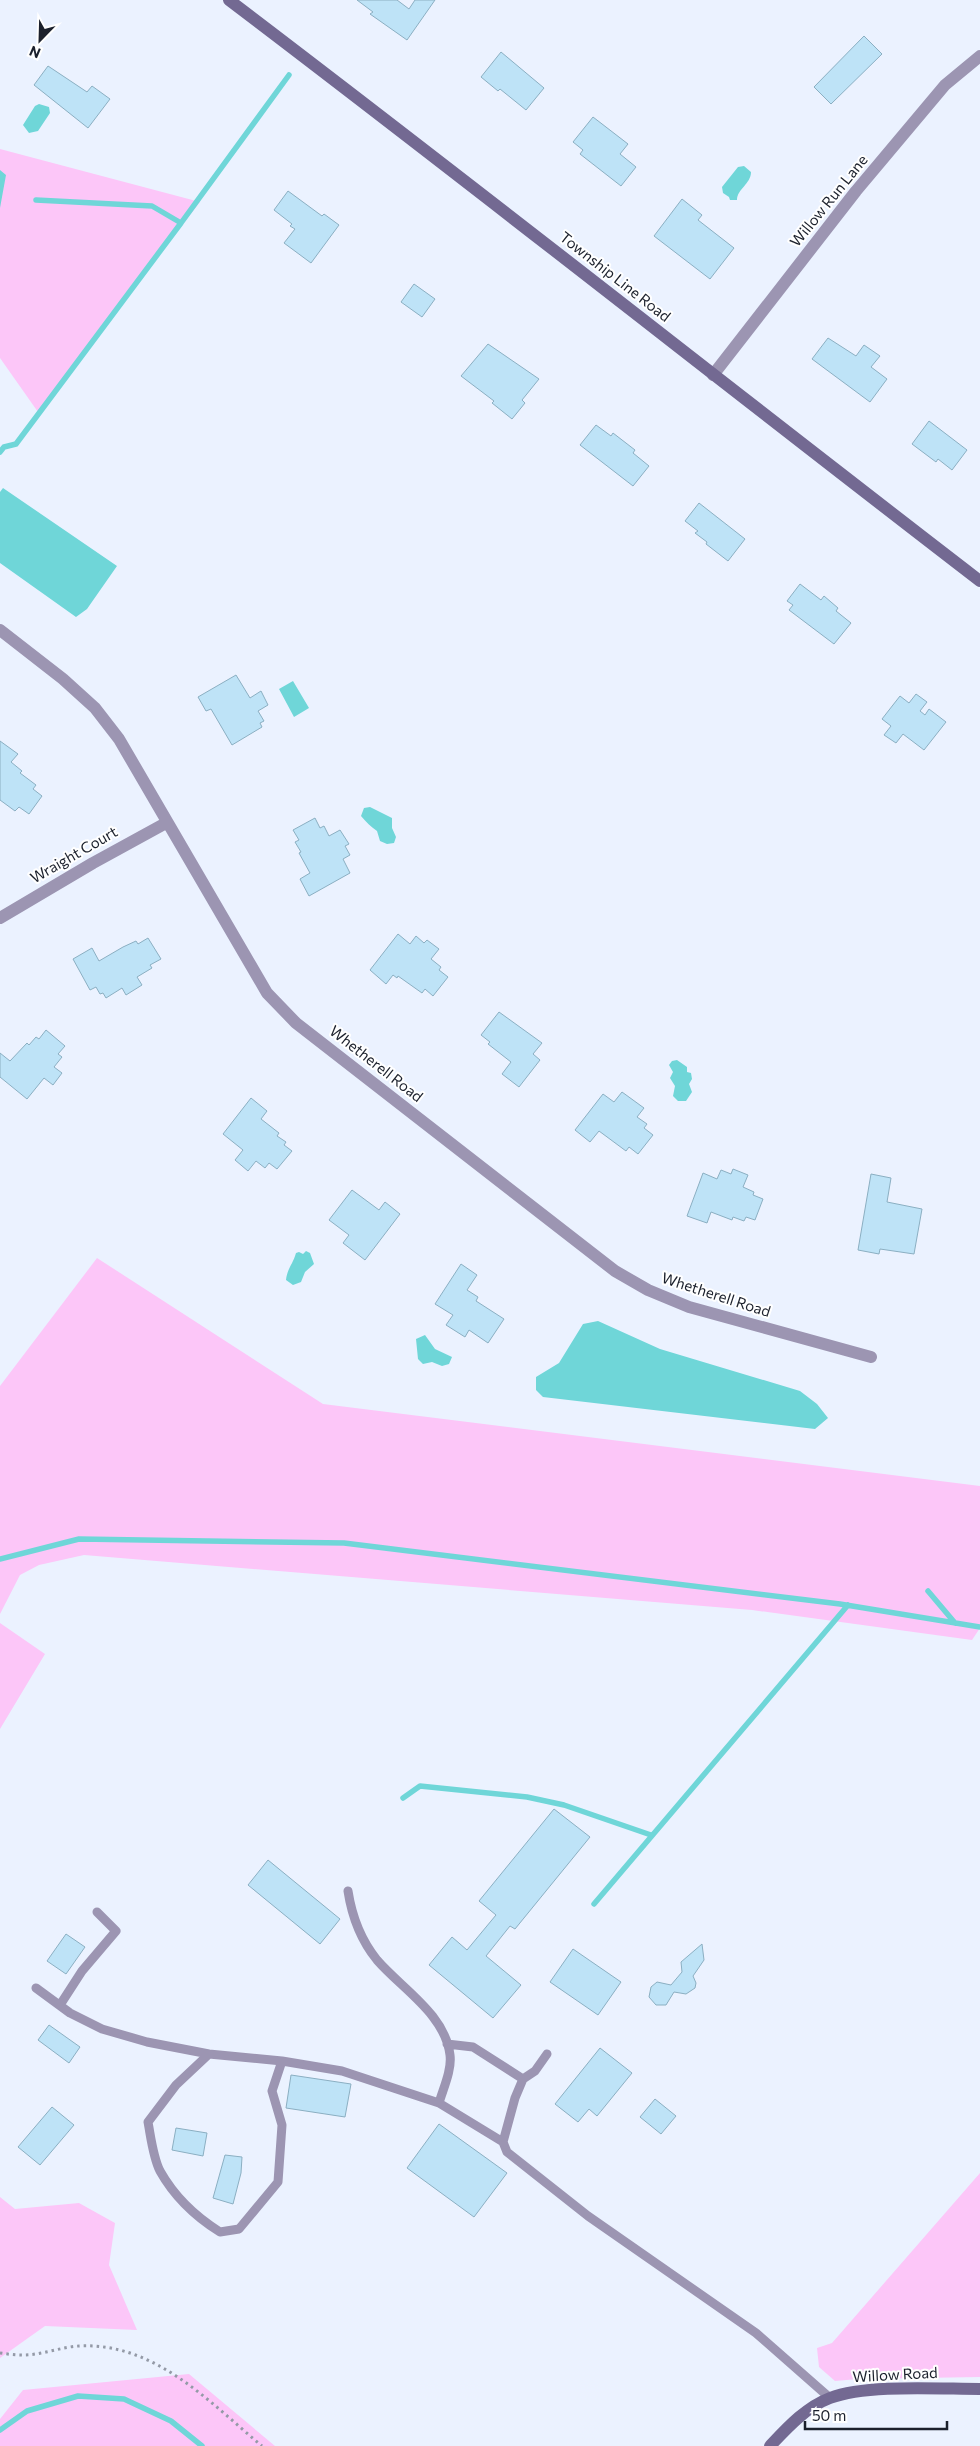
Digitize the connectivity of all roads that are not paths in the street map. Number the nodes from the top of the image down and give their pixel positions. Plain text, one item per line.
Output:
1 (229, 0) edge
2 (980, 56) edge
3 (713, 375) junction
4 (980, 581) edge
5 (0, 630) edge
6 (166, 823) junction
7 (0, 918) edge
8 (870, 1357) dead end
9 (348, 1891) dead end
10 (97, 1912) dead end
11 (36, 1988) dead end
12 (60, 2005) junction
13 (447, 2044) junction
14 (209, 2054) junction
15 (547, 2054) dead end
16 (282, 2061) junction
17 (523, 2079) junction
18 (439, 2103) junction
19 (503, 2142) junction
20 (980, 2389) edge
21 (830, 2398) junction
22 (770, 2446) edge

1 - 3 street, Township Line Road
2 - 3 street, Willow Run Lane
3 - 4 street, Township Line Road
5 - 6 street, Whetherell Road
6 - 7 street, Wraight Court
6 - 8 street, Whetherell Road
9 - 13 lane
10 - 12 lane
11 - 12 lane
12 - 14 lane
13 - 17 lane
13 - 18 lane
14 - 16 lane
14 - 16 lane
15 - 17 lane
16 - 18 lane
17 - 19 lane
18 - 19 lane
19 - 21 lane
20 - 21 street, Willow Road
21 - 22 street, Willow Road

